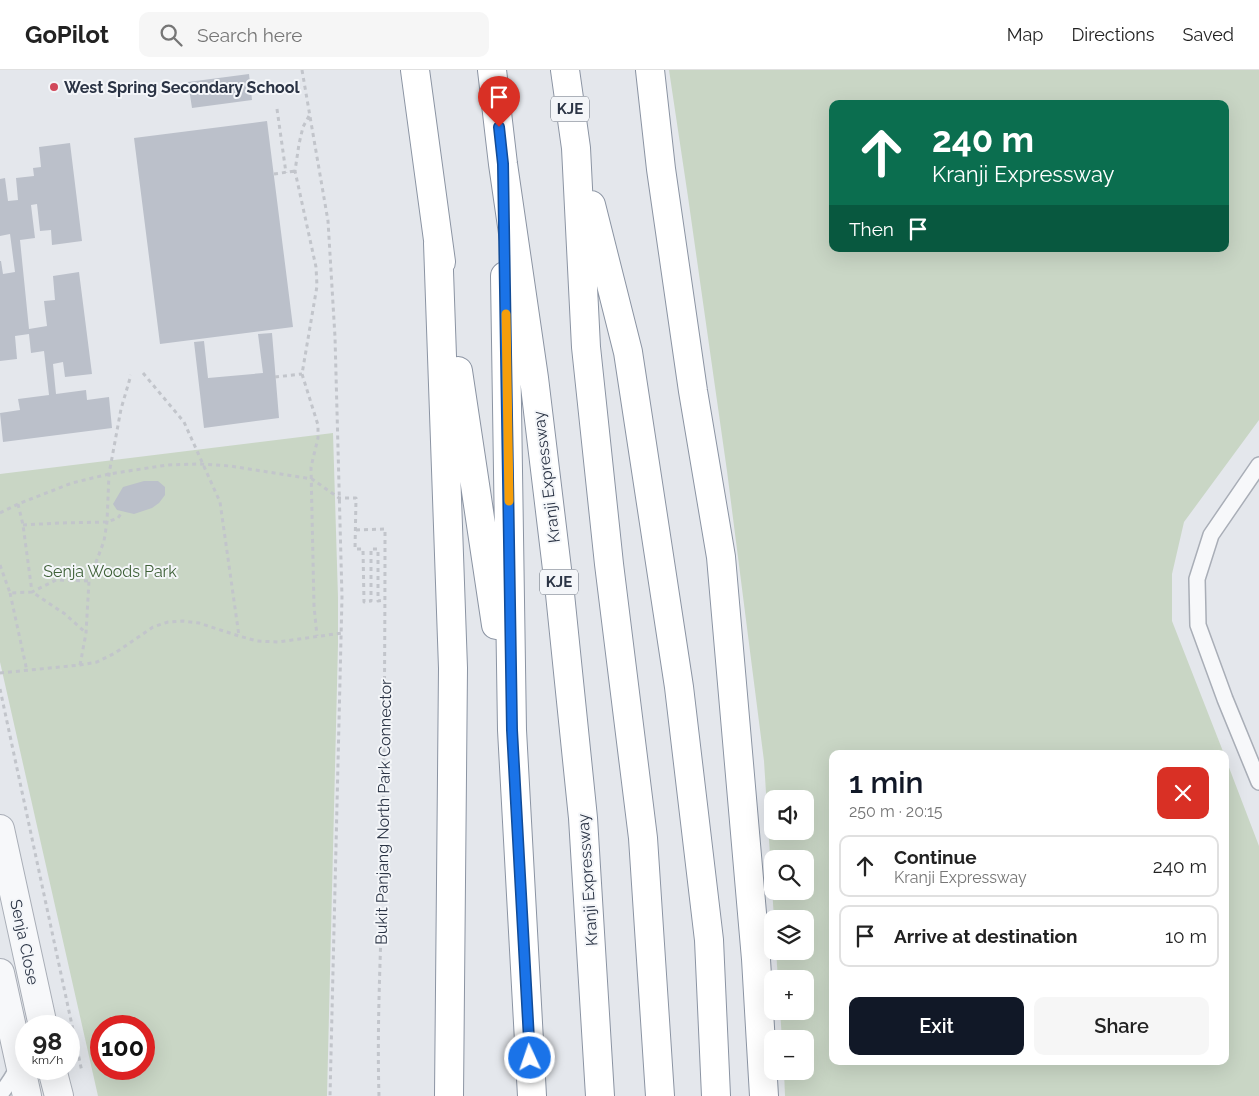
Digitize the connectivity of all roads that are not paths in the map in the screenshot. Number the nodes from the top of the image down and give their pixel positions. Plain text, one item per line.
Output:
1 (415, 70) edge
2 (492, 70) edge
3 (565, 70) edge
4 (650, 70) edge
5 (576, 148) junction
6 (503, 164) junction
7 (438, 243) junction
8 (1259, 465) edge
9 (512, 730) junction
10 (1259, 782) edge
11 (0, 829) edge
12 (0, 973) edge
13 (41, 1015) edge
14 (55, 1080) edge
15 (9, 1093) edge
16 (17, 1096) edge
17 (59, 1096) edge
18 (449, 1096) edge
19 (532, 1096) edge
20 (600, 1096) edge
21 (660, 1096) edge
22 (716, 1096) edge
23 (764, 1096) edge

1 - 7 highway
2 - 6 highway, Kranji Expressway / KJE
3 - 5 highway, KJE
4 - 23 highway
5 - 21 highway, KJE
5 - 22 highway
6 - 9 highway
6 - 20 highway, Kranji Expressway / KJE
7 - 9 highway
7 - 18 highway
8 - 10 lane
9 - 19 highway
11 - 13 street, Senja Close
12 - 15 street, Senja Close
14 - 17 street
15 - 16 lane

